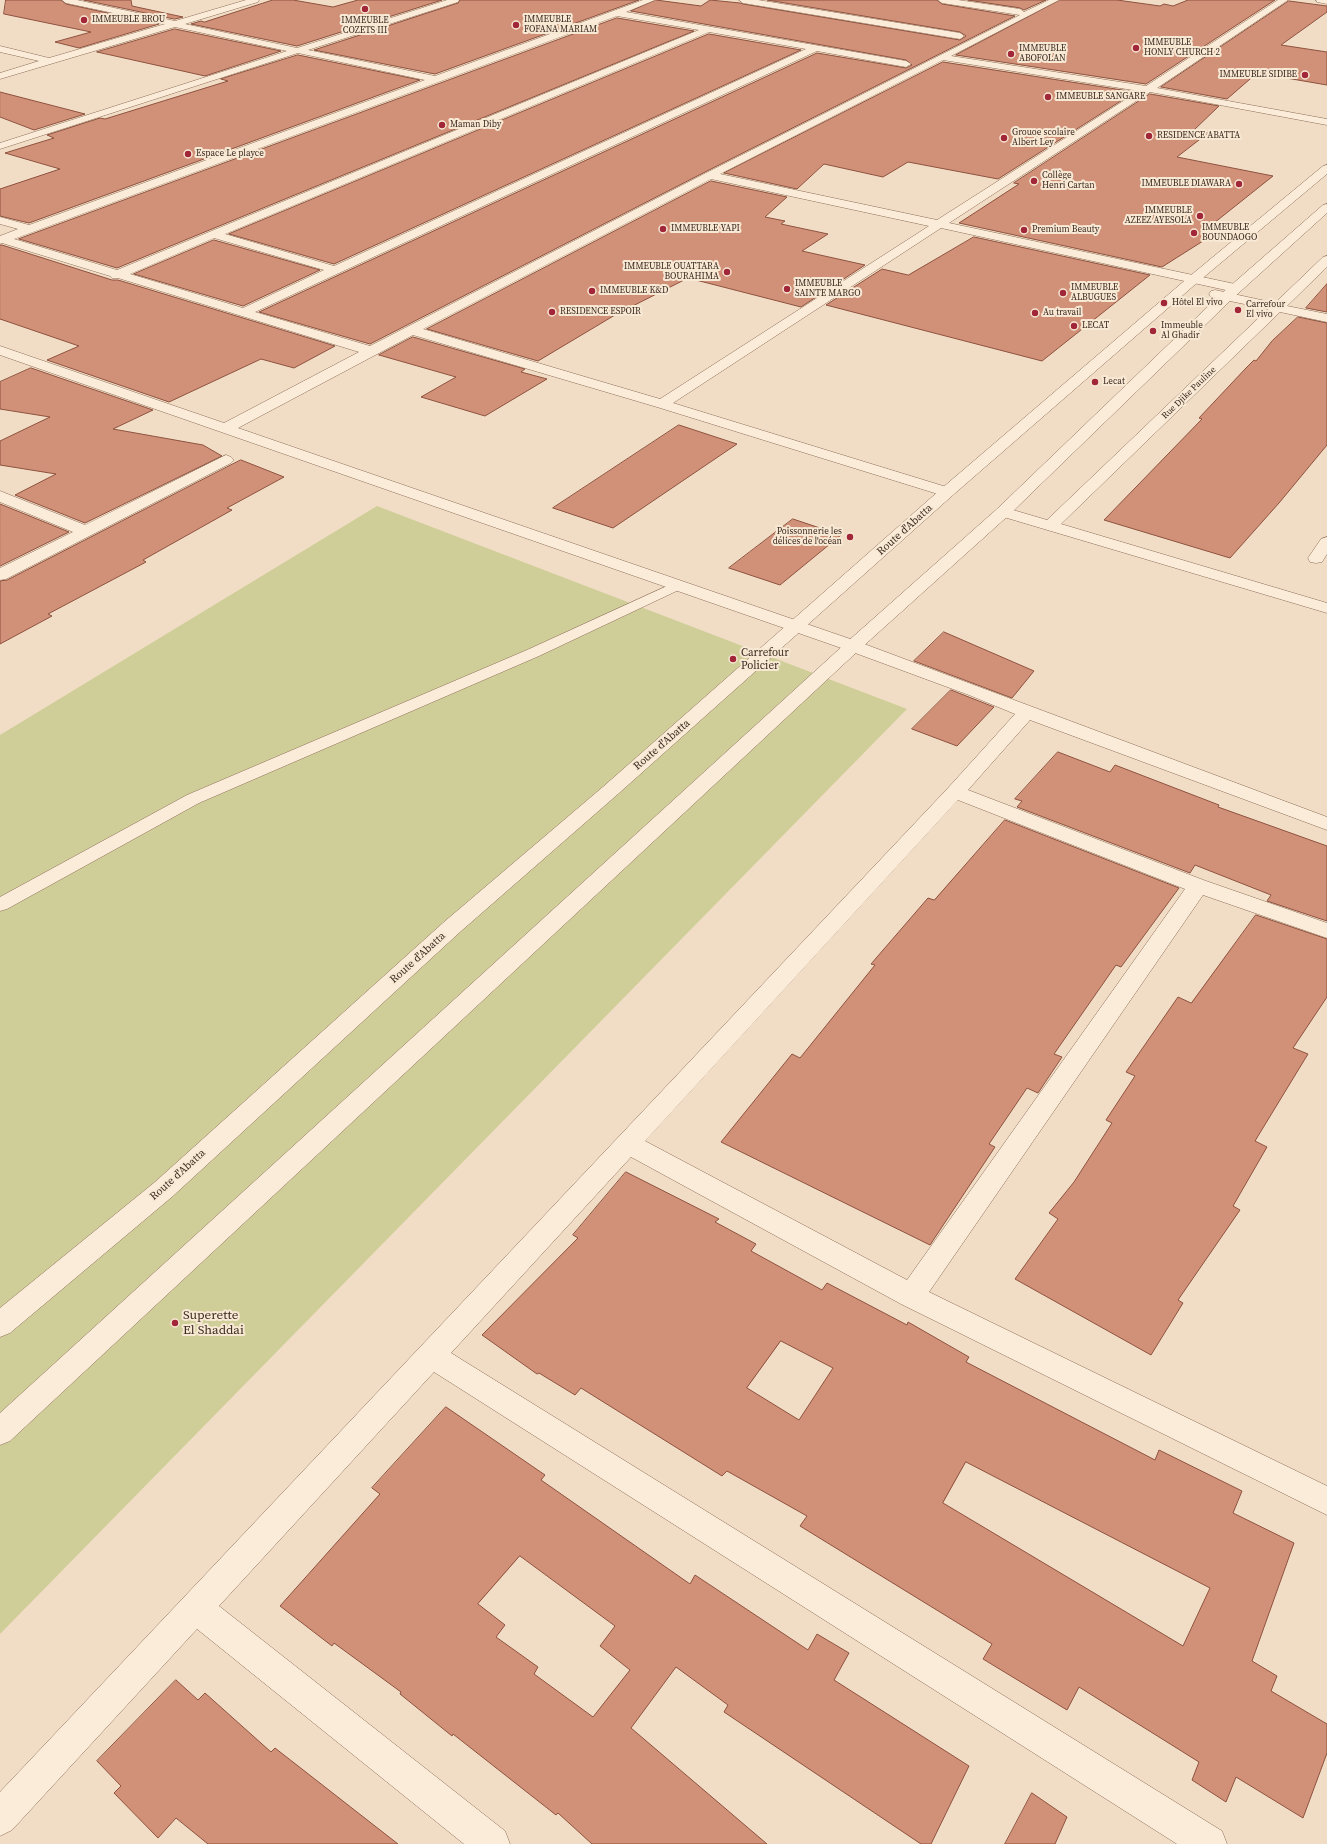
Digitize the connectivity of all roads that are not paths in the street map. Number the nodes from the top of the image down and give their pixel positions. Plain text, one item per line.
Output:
1 (66, 0) edge
2 (255, 0) edge
3 (455, 0) edge
4 (651, 0) edge
5 (743, 0) edge
6 (942, 0) edge
7 (1055, 0) edge
8 (1284, 0) edge
9 (1320, 0) edge
10 (1327, 1) edge
11 (1020, 12) dead end
12 (616, 13) junction
13 (174, 24) junction
14 (709, 29) junction
15 (960, 36) dead end
16 (816, 48) junction
17 (0, 49) edge
18 (298, 51) junction
19 (945, 58) junction
20 (50, 61) junction
21 (906, 64) dead end
22 (0, 76) edge
23 (435, 79) junction
24 (1148, 90) junction
25 (1327, 122) edge
26 (0, 146) edge
27 (1327, 168) edge
28 (710, 175) junction
29 (1327, 207) edge
30 (0, 220) edge
31 (937, 225) junction
32 (29, 229) junction
33 (212, 234) junction
34 (1, 240) edge
35 (1327, 260) edge
36 (336, 270) junction
37 (116, 275) junction
38 (1189, 283) junction
39 (1230, 292) junction
40 (1277, 308) junction
41 (242, 313) junction
42 (1327, 318) edge
43 (411, 330) junction
44 (0, 350) edge
45 (371, 351) junction
46 (662, 404) junction
47 (226, 428) junction
48 (226, 460) dead end
49 (947, 492) junction
50 (0, 496) edge
51 (1003, 512) junction
52 (1050, 526) junction
53 (85, 531) junction
54 (1327, 542) edge
55 (1316, 558) dead end
56 (0, 575) edge
57 (678, 585) junction
58 (1327, 608) edge
59 (796, 626) junction
60 (853, 646) junction
61 (1027, 712) junction
62 (955, 792) junction
63 (1327, 824) edge
64 (1198, 886) junction
65 (0, 905) edge
66 (1327, 931) edge
67 (628, 1144) junction
68 (911, 1296) junction
69 (0, 1324) edge
70 (431, 1355) junction
71 (0, 1432) edge
72 (1327, 1501) edge
73 (196, 1608) junction
74 (0, 1818) edge
75 (492, 1844) edge
76 (1209, 1844) edge

1 - 13 street
2 - 13 street
3 - 18 street
4 - 12 street
5 - 15 street
6 - 11 street
7 - 19 street
8 - 24 street
9 - 10 street
12 - 14 street
12 - 23 street
13 - 18 street
13 - 20 street
14 - 16 street
14 - 33 street
16 - 21 street
16 - 36 street
17 - 20 street
18 - 23 street
18 - 26 street
19 - 24 street
19 - 28 street
20 - 22 street
23 - 32 street
24 - 25 street
24 - 31 street
27 - 38 street, Route d'Abatta
28 - 31 street
28 - 43 street
29 - 39 street
30 - 32 street
31 - 38 street
31 - 46 street
32 - 34 street
33 - 36 street
33 - 37 street
34 - 37 street
35 - 40 street, Rue Djike Pauline
36 - 41 street
37 - 41 street
38 - 39 street
38 - 49 street, Route d'Abatta
39 - 40 street
39 - 51 street
40 - 42 street
40 - 52 street, Rue Djike Pauline
41 - 45 street
43 - 45 street
43 - 46 street
44 - 47 street
45 - 47 street
46 - 49 street
47 - 57 street
48 - 53 street
49 - 59 street, Route d'Abatta
50 - 53 street
51 - 52 street
51 - 60 street
52 - 58 street
53 - 56 street
54 - 55 street
57 - 59 street
57 - 65 lane
59 - 60 street
59 - 69 street, Route d'Abatta
60 - 61 street
60 - 71 street
61 - 62 street
61 - 63 street
62 - 64 street
62 - 67 street
64 - 66 street
64 - 68 street
67 - 68 street
67 - 70 street
68 - 72 street
70 - 73 street
70 - 76 street
73 - 74 street
73 - 75 street

